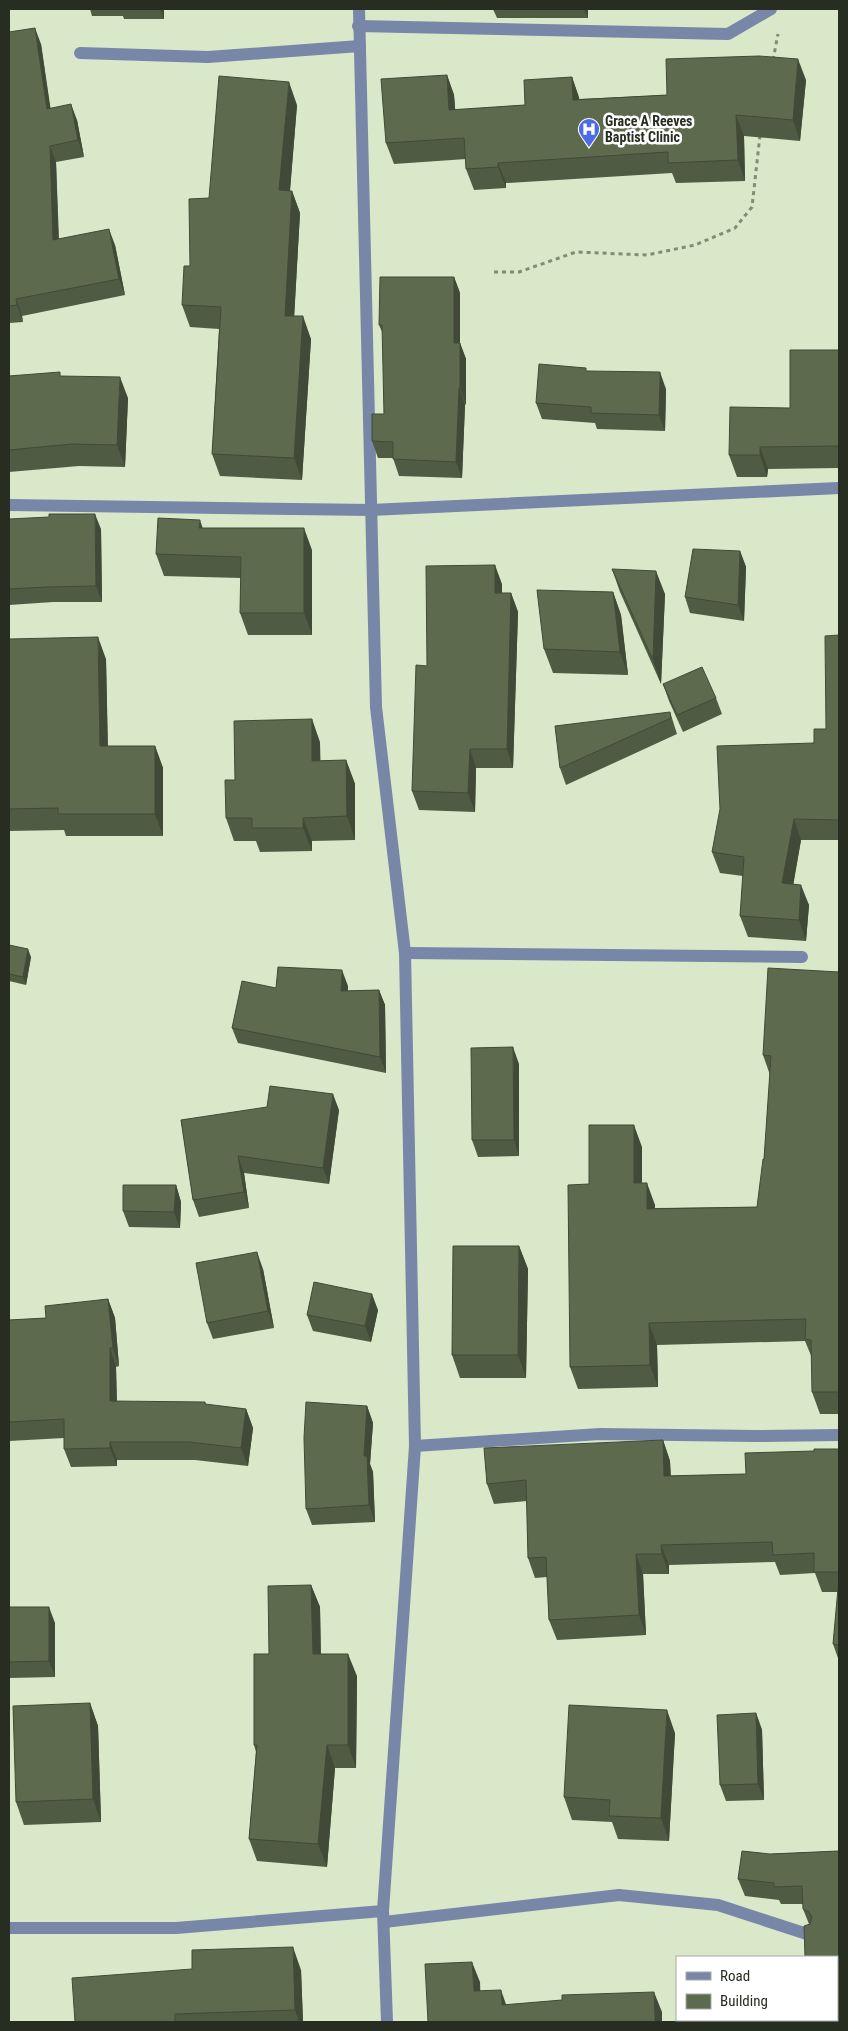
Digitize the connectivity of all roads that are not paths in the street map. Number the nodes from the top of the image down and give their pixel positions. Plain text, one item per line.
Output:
1 (358, 9) edge
2 (771, 9) edge
3 (358, 26) junction
4 (360, 46) junction
5 (80, 53) dead end
6 (839, 488) edge
7 (9, 505) edge
8 (371, 510) junction
9 (405, 953) junction
10 (802, 957) dead end
11 (839, 1435) edge
12 (415, 1446) junction
13 (383, 1917) junction
14 (9, 1928) edge
15 (810, 1935) edge
16 (387, 2022) edge

1 - 3 street
2 - 3 street
3 - 4 street
4 - 5 street
4 - 8 street
6 - 8 street
7 - 8 street
8 - 9 street
9 - 10 street
9 - 12 street
11 - 12 street
12 - 13 street
13 - 14 street
13 - 15 street
13 - 16 street

